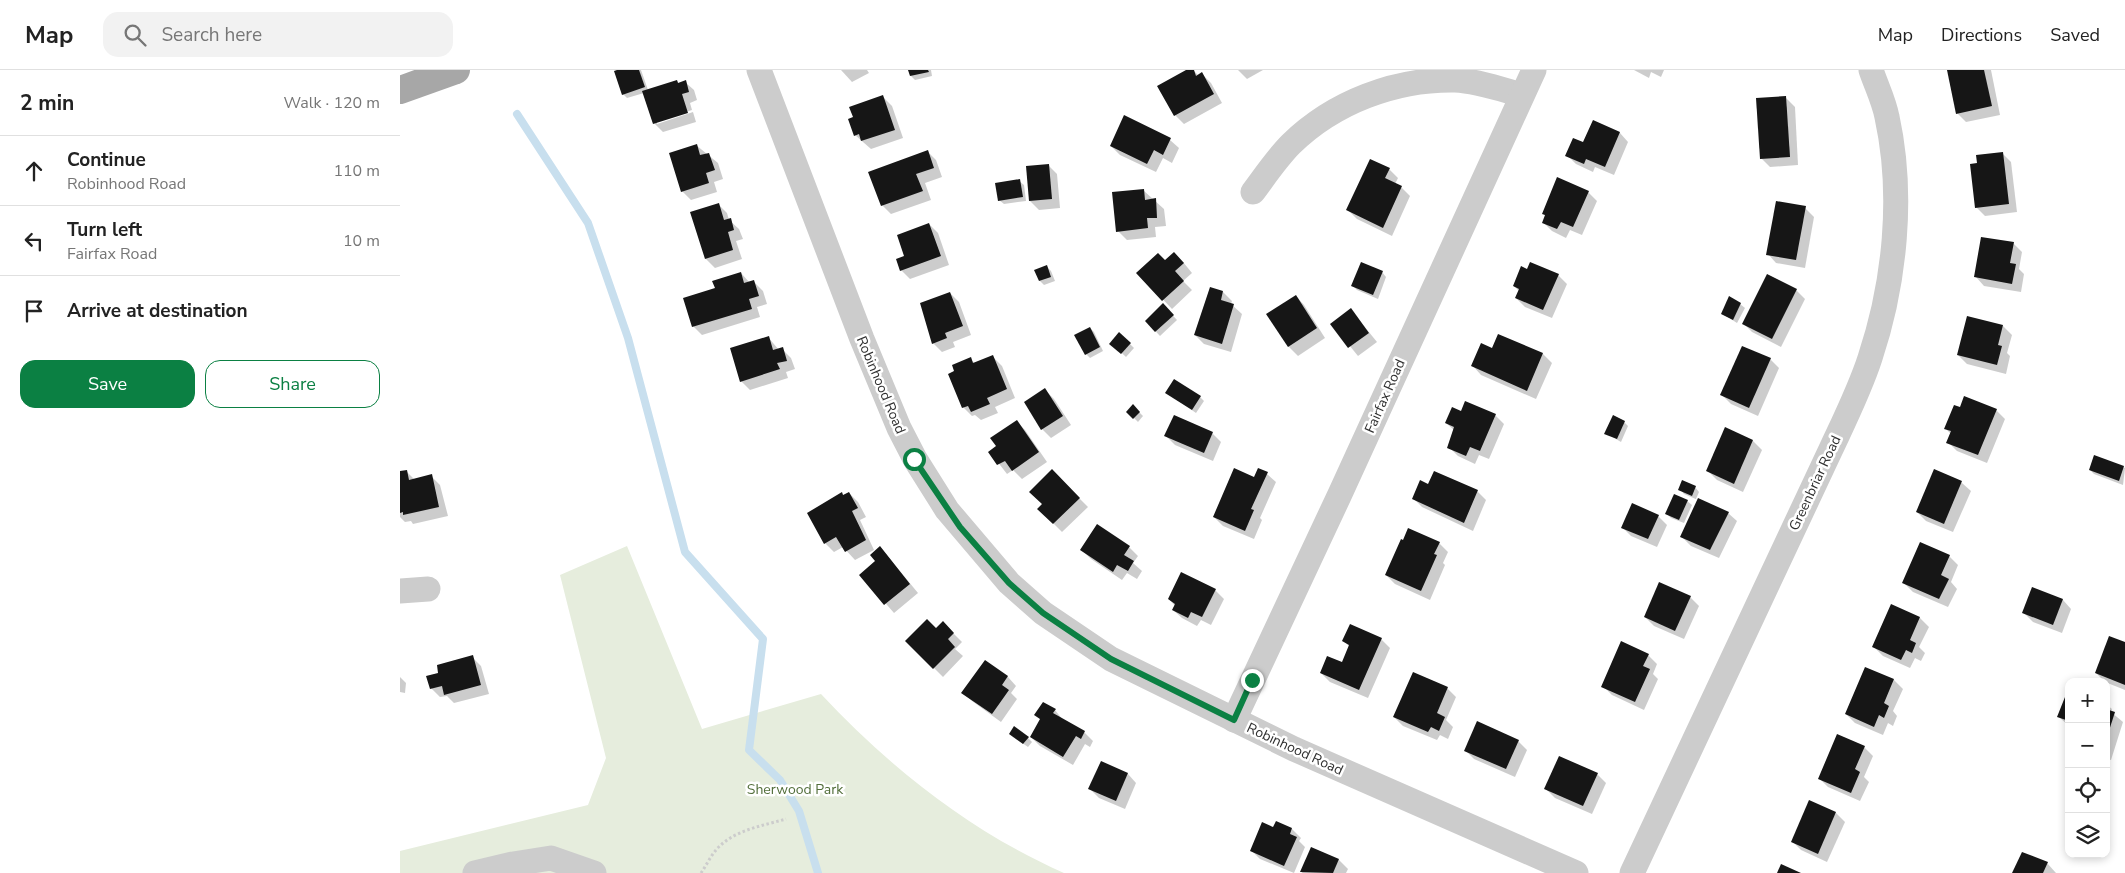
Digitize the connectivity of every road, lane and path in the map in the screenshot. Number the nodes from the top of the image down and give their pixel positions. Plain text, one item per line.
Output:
1 (456, 70) edge
2 (759, 70) edge
3 (1534, 70) edge
4 (1871, 70) edge
5 (400, 90) edge
6 (1522, 95) junction
7 (1253, 192) dead end
8 (428, 590) dead end
9 (400, 591) edge
10 (1234, 720) junction
11 (786, 819) dead end
12 (475, 873) edge
13 (594, 873) edge
14 (701, 873) edge
15 (1576, 873) edge
16 (1632, 873) edge

1 - 5 main road
2 - 10 street, Robinhood Road
3 - 6 street, Fairfax Road
4 - 16 street, Greenbriar Road
6 - 7 street
6 - 10 street, Fairfax Road
8 - 9 street
10 - 15 street, Robinhood Road
11 - 14 path
12 - 13 street

